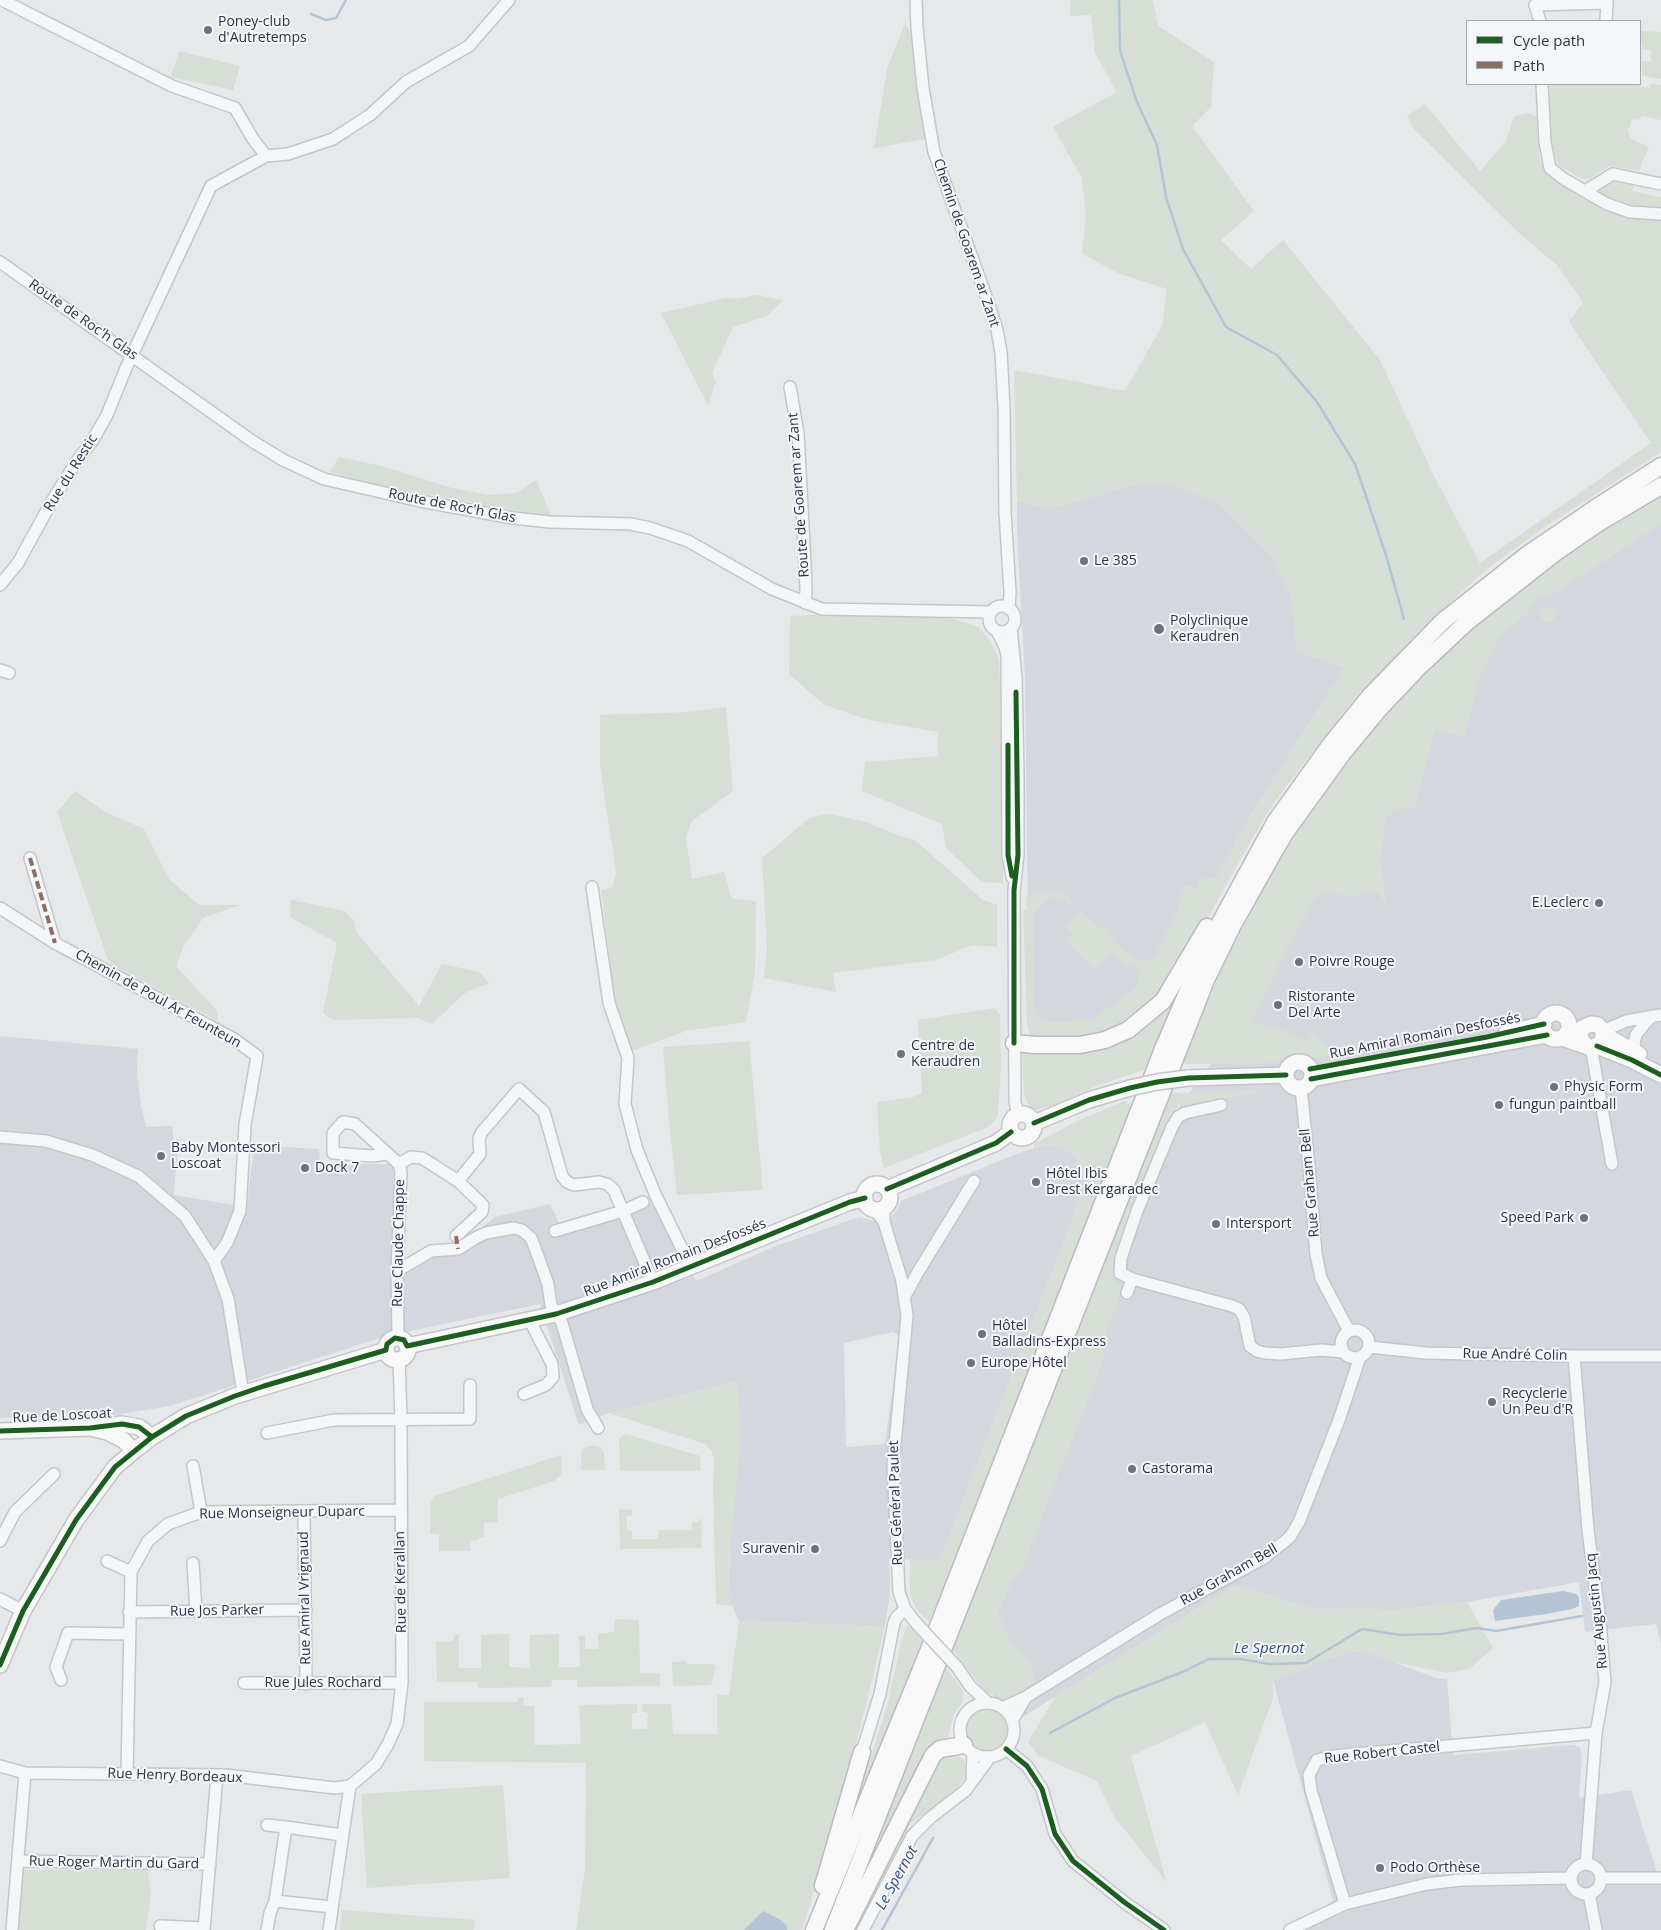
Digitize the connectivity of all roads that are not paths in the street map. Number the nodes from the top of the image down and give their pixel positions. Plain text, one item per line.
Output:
1 (2, 0) edge
2 (509, 0) edge
3 (916, 0) edge
4 (1607, 1) edge
5 (1540, 20) edge
6 (1606, 20) edge
7 (1542, 85) edge
8 (266, 156) junction
9 (1661, 184) edge
10 (1585, 191) junction
11 (1661, 214) edge
12 (0, 262) edge
13 (133, 355) junction
14 (790, 387) dead end
15 (1659, 473) edge
16 (0, 585) edge
17 (804, 603) junction
18 (999, 609) junction
19 (952, 610) junction
20 (1011, 628) junction
21 (995, 630) junction
22 (1275, 822) junction
23 (30, 858) dead end
24 (592, 886) dead end
25 (1014, 890) junction
26 (0, 908) edge
27 (55, 943) junction
28 (1657, 1016) edge
29 (1567, 1019) junction
30 (1587, 1024) junction
31 (1551, 1032) junction
32 (1596, 1041) junction
33 (1014, 1043) junction
34 (1636, 1052) junction
35 (1661, 1066) edge
36 (1286, 1075) junction
37 (1661, 1076) edge
38 (1307, 1078) junction
39 (1221, 1105) dead end
40 (1018, 1115) junction
41 (1034, 1123) junction
42 (1011, 1132) junction
43 (0, 1137) edge
44 (387, 1154) junction
45 (399, 1164) junction
46 (1612, 1164) dead end
47 (458, 1181) junction
48 (974, 1181) dead end
49 (887, 1189) junction
50 (643, 1202) dead end
51 (877, 1209) junction
52 (623, 1210) junction
53 (555, 1231) dead end
54 (456, 1236) dead end
55 (214, 1261) junction
56 (691, 1267) junction
57 (397, 1271) junction
58 (1132, 1279) junction
59 (653, 1282) junction
60 (1127, 1293) dead end
61 (905, 1296) junction
62 (556, 1314) junction
63 (529, 1320) junction
64 (1349, 1331) junction
65 (403, 1342) junction
66 (1368, 1347) junction
67 (386, 1350) junction
68 (1343, 1350) junction
69 (1574, 1356) junction
70 (1661, 1356) edge
71 (1360, 1357) junction
72 (399, 1359) junction
73 (470, 1385) dead end
74 (1351, 1385) junction
75 (243, 1393) junction
76 (524, 1394) dead end
77 (401, 1420) junction
78 (90, 1428) junction
79 (598, 1428) dead end
80 (0, 1431) edge
81 (266, 1432) dead end
82 (152, 1437) junction
83 (134, 1450) junction
84 (193, 1466) dead end
85 (54, 1474) dead end
86 (400, 1510) junction
87 (202, 1512) junction
88 (304, 1512) junction
89 (0, 1541) edge
90 (107, 1561) dead end
91 (194, 1563) dead end
92 (131, 1572) junction
93 (0, 1599) edge
94 (905, 1609) junction
95 (306, 1610) junction
96 (23, 1611) junction
97 (196, 1611) junction
98 (129, 1612) junction
99 (129, 1634) junction
100 (0, 1665) edge
101 (61, 1680) dead end
102 (402, 1683) junction
103 (244, 1684) dead end
104 (306, 1684) junction
105 (970, 1686) junction
106 (1026, 1697) junction
107 (988, 1703) junction
108 (1002, 1708) junction
109 (968, 1710) junction
110 (1012, 1721) junction
111 (1596, 1733) junction
112 (968, 1749) junction
113 (1006, 1749) junction
114 (862, 1752) joint
115 (990, 1757) junction
116 (0, 1766) edge
117 (25, 1774) junction
118 (127, 1774) junction
119 (217, 1775) junction
120 (972, 1781) junction
121 (350, 1786) junction
122 (267, 1825) dead end
123 (286, 1827) junction
124 (342, 1835) junction
125 (18, 1861) junction
126 (210, 1864) junction
127 (1586, 1864) junction
128 (1570, 1878) junction
129 (1601, 1878) junction
130 (1661, 1878) edge
131 (1589, 1894) junction
132 (275, 1901) junction
133 (1345, 1904) junction
134 (332, 1907) junction
135 (160, 1926) dead end
136 (204, 1929) edge
137 (12, 1930) edge
138 (267, 1930) edge
139 (329, 1930) edge
140 (812, 1930) edge
141 (833, 1930) edge
142 (845, 1930) edge
143 (864, 1930) edge
144 (1164, 1930) edge
145 (1290, 1930) edge
146 (1596, 1930) edge

1 - 8 street
2 - 8 street
3 - 18 street, Chemin de Goarem ar Zant
4 - 5 street
4 - 6 street
7 - 10 street
8 - 13 street, Rue du Restic
9 - 10 street
10 - 11 street
12 - 13 street, Route de Roc'h Glas
13 - 16 street, Rue du Restic
13 - 17 street, Route de Roc'h Glas
14 - 17 street, Route de Goarem ar Zant
15 - 22 highway
15 - 141 highway
17 - 19 street, Route de Roc'h Glas
18 - 19 street, Route de Roc'h Glas
18 - 20 street
18 - 21 street
19 - 21 street, Route de Roc'h Glas
20 - 21 street
20 - 25 street
21 - 25 street
22 - 33 highway
22 - 140 highway
23 - 27 street
24 - 56 street
25 - 33 street
26 - 27 street, Chemin de Poul Ar Feunteun
27 - 55 street, Chemin de Poul Ar Feunteun
28 - 32 street
28 - 34 street
29 - 30 main road
29 - 31 main road
29 - 31 main road
30 - 32 main road
30 - 32 main road
31 - 32 main road, Rue Amiral Romain Desfossés
31 - 38 main road, Rue Amiral Romain Desfossés
32 - 34 main road, Rue Amiral Romain Desfossés
32 - 37 main road, Rue Amiral Romain Desfossés
32 - 46 street
33 - 40 street
34 - 35 main road, Rue Amiral Romain Desfossés
36 - 38 main road
36 - 38 main road
36 - 41 main road, bridge
38 - 64 street, Rue Graham Bell
39 - 58 street
40 - 41 main road
40 - 42 main road
41 - 42 main road
42 - 49 main road
43 - 55 street
44 - 44 street, Rue Claude Chappe
44 - 45 street, Rue Claude Chappe
45 - 47 street
45 - 57 street, Rue Claude Chappe
47 - 52 street
47 - 54 street
48 - 61 street
49 - 51 main road
49 - 51 main road
50 - 52 street
51 - 56 main road, Rue Amiral Romain Desfossés
51 - 61 street, Rue Général Paulet
52 - 53 street
52 - 59 street
55 - 75 street
56 - 59 main road, Rue Amiral Romain Desfossés
57 - 62 street
57 - 65 street, Rue Claude Chappe
58 - 60 street
58 - 68 street
59 - 62 main road, Rue Amiral Romain Desfossés
61 - 94 street, Rue Général Paulet
62 - 63 main road, Rue Amiral Romain Desfossés
62 - 79 street
63 - 65 main road, Rue Amiral Romain Desfossés
63 - 76 street
64 - 66 street
64 - 68 street
65 - 67 main road
65 - 72 main road
66 - 69 street, Rue André Colin
66 - 71 street
67 - 72 main road
67 - 75 main road
68 - 71 street
68 - 74 street, Rue Graham Bell
69 - 70 street, Rue André Colin
69 - 111 street, Rue Augustin Jacq
71 - 74 street, Rue Graham Bell
72 - 77 street, Rue de Kerallan
73 - 77 street
74 - 106 street, Rue Graham Bell
75 - 82 main road
77 - 81 street
77 - 86 street, Rue de Kerallan
78 - 80 main road, Rue de Loscoat
78 - 82 main road, Rue de Loscoat
78 - 83 main road, Rue de Loscoat
82 - 83 main road
83 - 96 main road
84 - 87 street
85 - 89 street
86 - 88 street, Rue Monseigneur Duparc
86 - 102 street, Rue de Kerallan
87 - 88 street, Rue Monseigneur Duparc
87 - 92 street, Rue Monseigneur Duparc
88 - 95 street, Rue Amiral Vrignaud
90 - 92 street
91 - 97 street
92 - 98 street, Rue Monseigneur Duparc
93 - 96 street
94 - 105 street, Rue Général Paulet, bridge
94 - 114 street
95 - 97 street, Rue Jos Parker
95 - 104 street, Rue Amiral Vrignaud
96 - 100 main road
97 - 98 street, Rue Jos Parker
98 - 99 street, Rue Monseigneur Duparc
99 - 101 street
99 - 118 street, Rue Monseigneur Duparc
102 - 104 street, Rue Jules Rochard
102 - 121 street, Rue de Kerallan
103 - 104 street, Rue Jules Rochard
105 - 107 street, Rue Général Paulet
105 - 109 street
106 - 108 street, Rue Graham Bell
106 - 110 street, Rue Graham Bell
107 - 108 street
107 - 109 street
108 - 110 street
109 - 112 street
110 - 113 street
111 - 127 street, Rue Augustin Jacq
111 - 133 street, Rue Robert Castel
112 - 115 street
112 - 120 street
112 - 142 highway
113 - 115 street
113 - 144 street
114 - 140 highway
115 - 120 street
116 - 117 street, Rue Henry Bordeaux
117 - 118 street, Rue Henry Bordeaux
117 - 125 street
118 - 119 street, Rue Henry Bordeaux
119 - 121 street, Rue Henry Bordeaux
119 - 126 street
120 - 143 street
121 - 124 street
122 - 123 street
123 - 124 street
123 - 132 street
124 - 134 street
125 - 126 street, Rue Roger Martin du Gard
125 - 137 street
126 - 136 street
127 - 128 street
127 - 129 street
128 - 131 street
128 - 133 street
129 - 130 street
129 - 131 street
131 - 146 street
132 - 134 street
132 - 138 street
133 - 145 street
134 - 139 street
135 - 136 street

